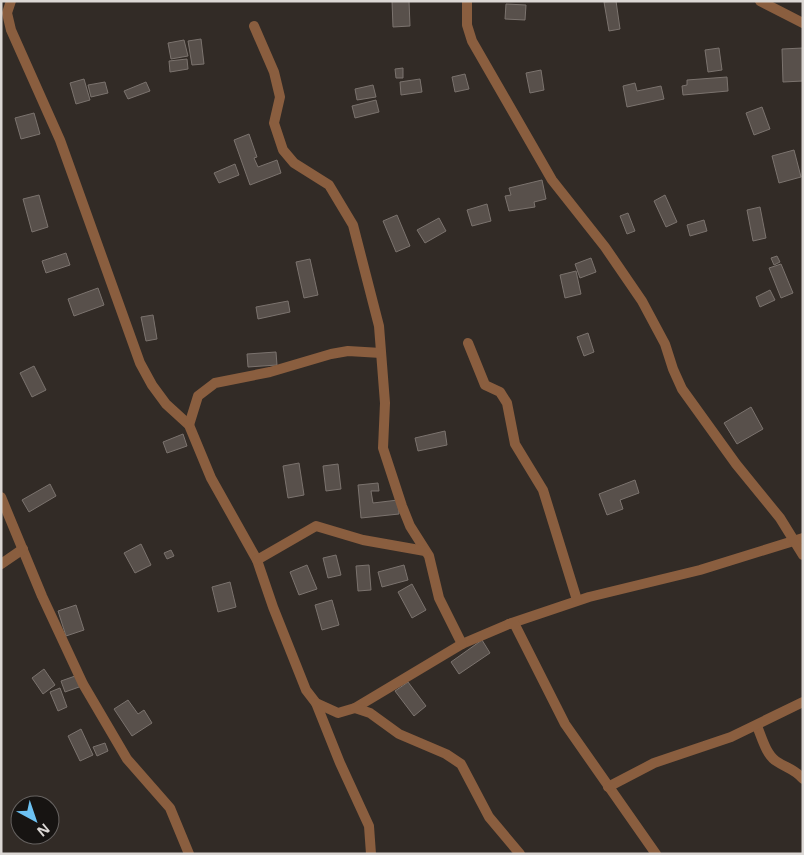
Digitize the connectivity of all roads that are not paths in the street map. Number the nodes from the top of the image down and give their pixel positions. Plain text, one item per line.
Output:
1 (11, 1) edge
2 (467, 1) edge
3 (760, 1) edge
4 (4, 12) edge
5 (800, 20) edge
6 (254, 26) dead end
7 (468, 344) dead end
8 (381, 353) junction
9 (189, 425) junction
10 (1, 497) edge
11 (799, 540) edge
12 (23, 549) junction
13 (425, 551) junction
14 (803, 555) edge
15 (257, 560) junction
16 (1, 564) edge
17 (577, 600) junction
18 (509, 624) junction
19 (462, 644) junction
20 (803, 702) edge
21 (316, 703) junction
22 (355, 708) junction
23 (757, 726) junction
24 (803, 779) edge
25 (608, 787) junction
26 (189, 854) edge
27 (371, 854) edge
28 (520, 854) edge
29 (656, 854) edge

1 - 4 street
2 - 11 street
3 - 5 street
4 - 9 street
6 - 8 street
7 - 17 street
8 - 9 street
8 - 13 street
9 - 15 street
10 - 12 street
11 - 14 street
11 - 17 street
12 - 16 street
12 - 26 street
13 - 15 street
13 - 19 street
15 - 21 street
17 - 18 street
18 - 19 street
18 - 25 street
19 - 22 street
20 - 23 street
21 - 22 street
21 - 27 street
22 - 28 street
23 - 24 street
23 - 25 street
25 - 29 street

